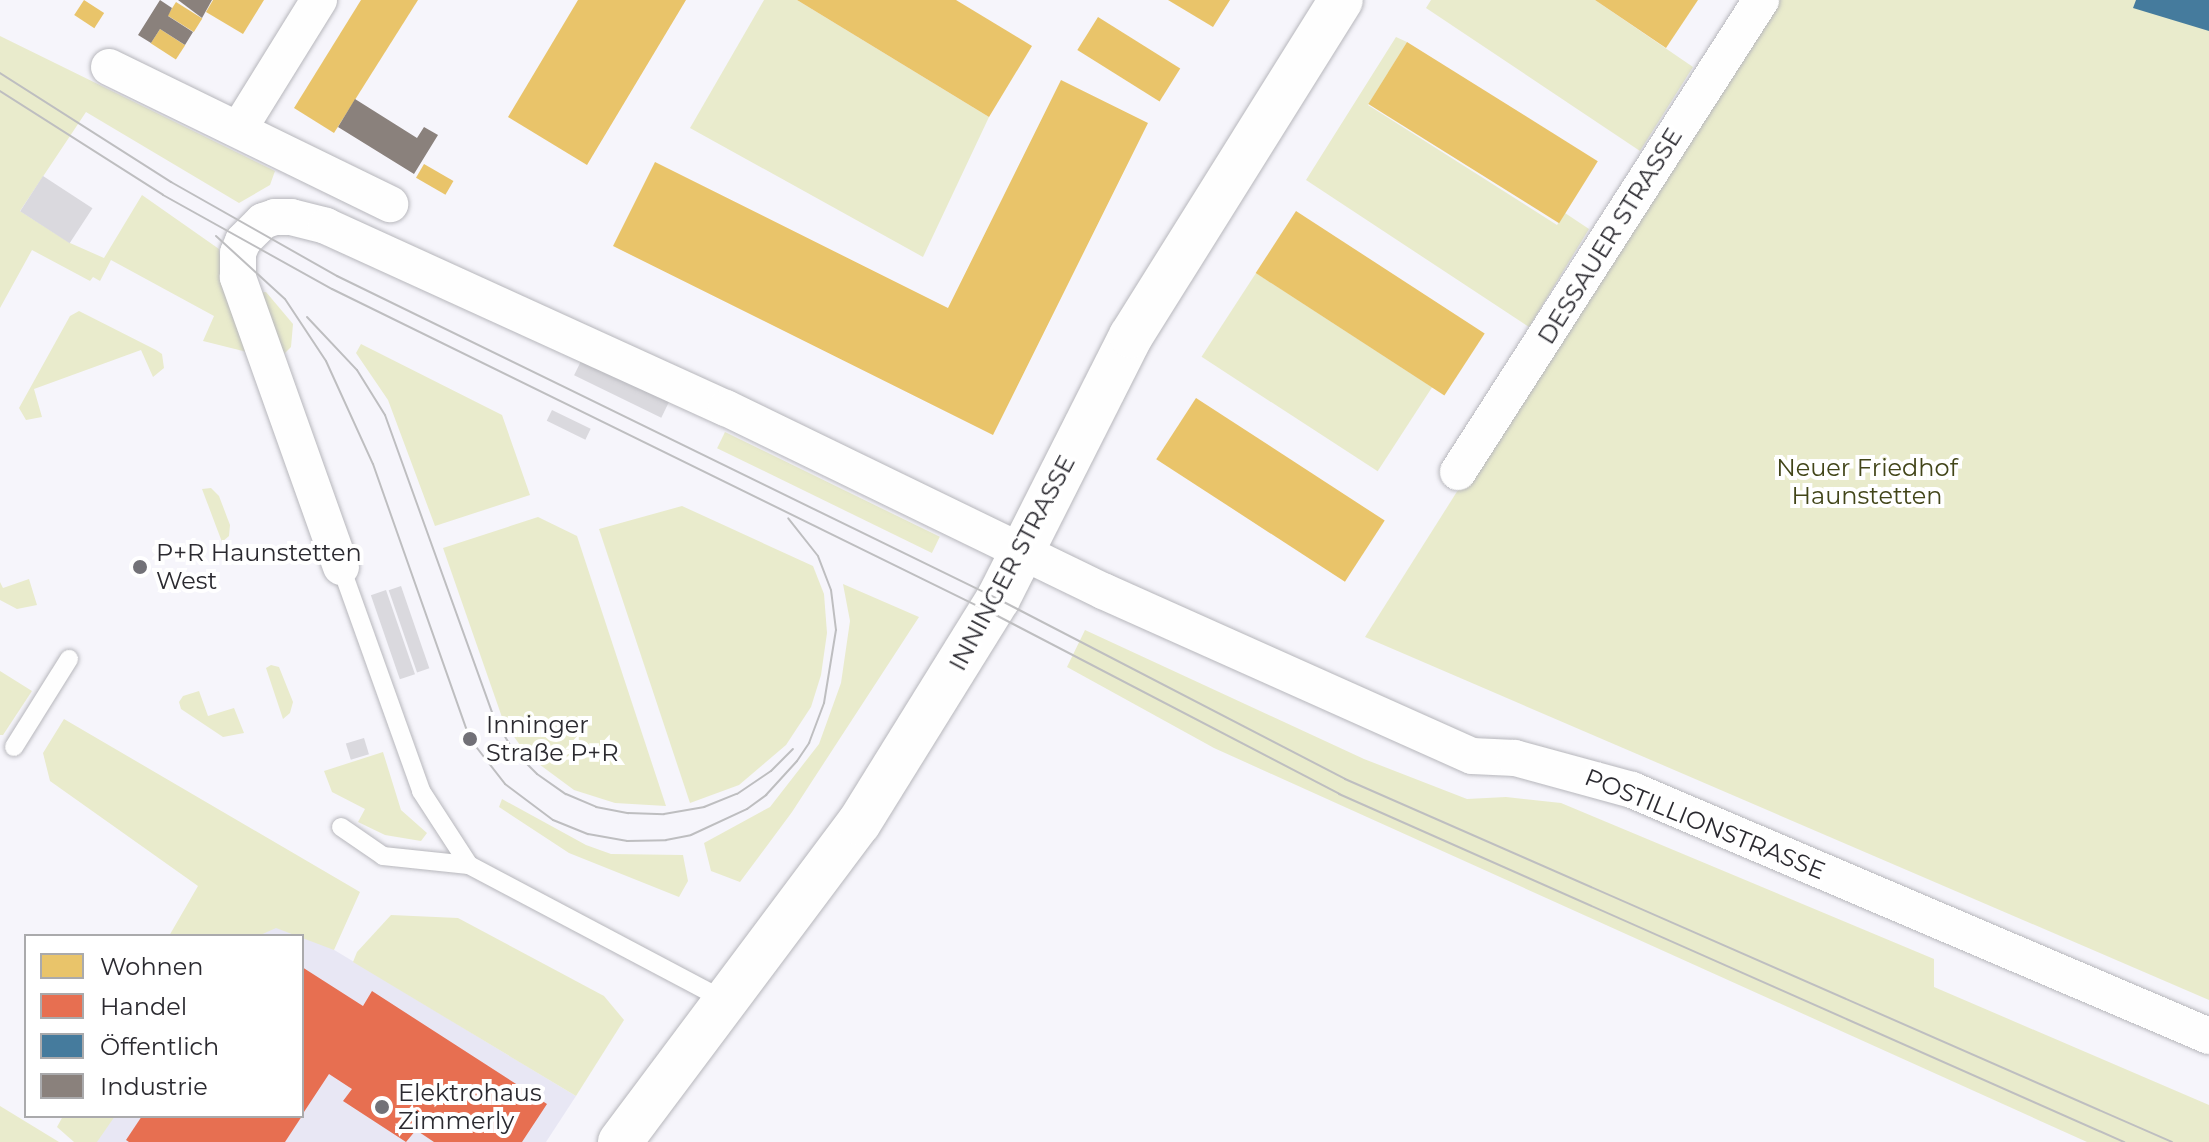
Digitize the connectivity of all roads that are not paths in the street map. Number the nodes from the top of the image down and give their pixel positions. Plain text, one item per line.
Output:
1 (319, 0) edge
2 (1341, 0) edge
3 (1761, 0) edge
4 (109, 67) dead end
5 (239, 129) junction
6 (390, 204) dead end
7 (1458, 472) dead end
8 (1022, 553) junction
9 (341, 567) joint
10 (69, 659) dead end
11 (14, 747) dead end
12 (341, 827) dead end
13 (469, 865) junction
14 (726, 1001) junction
15 (2209, 1036) edge
16 (620, 1142) edge

1 - 5 street
2 - 8 main road, INNINGER STRASSE
3 - 7 street, DESSAUER STRASSE
4 - 5 street
5 - 6 street
8 - 9 street, POSTILLIONSTRASSE
8 - 14 main road, INNINGER STRASSE
8 - 15 street, POSTILLIONSTRASSE
9 - 13 lane
10 - 11 lane
12 - 13 lane
13 - 14 lane
14 - 16 main road, INNINGER STRASSE

